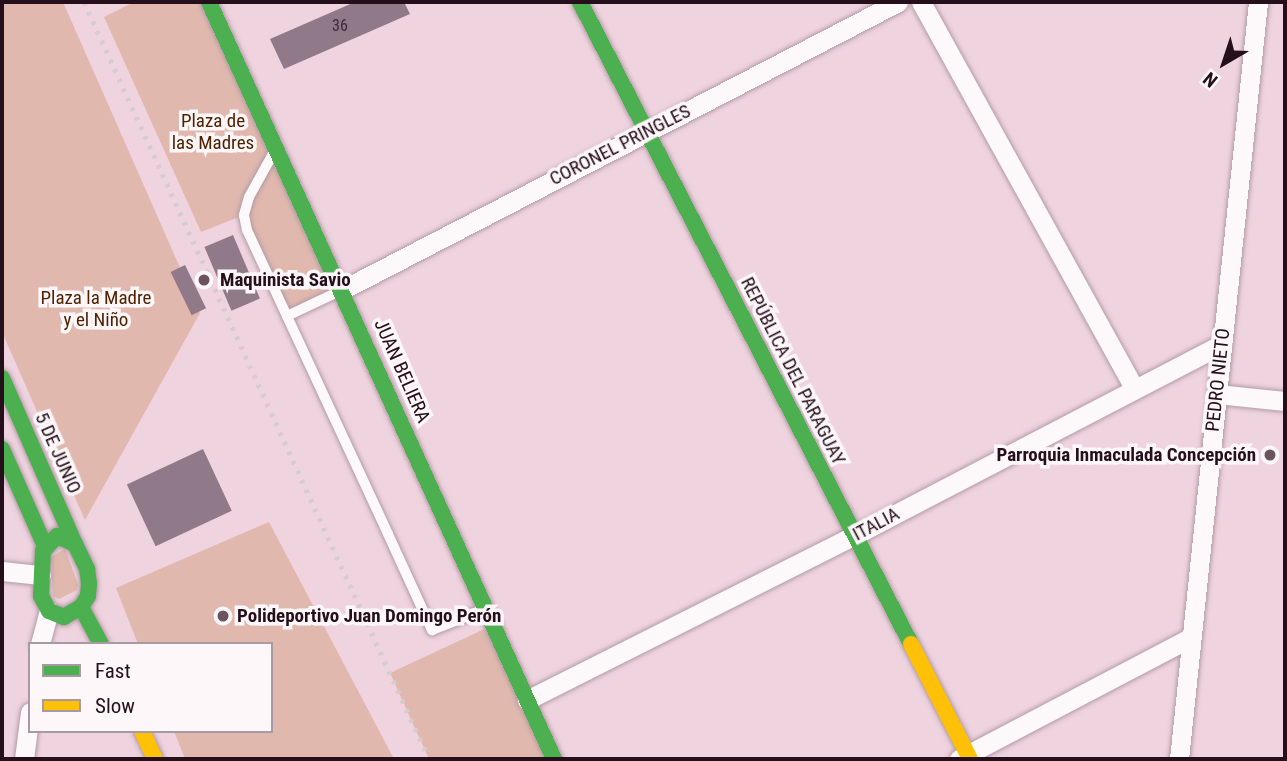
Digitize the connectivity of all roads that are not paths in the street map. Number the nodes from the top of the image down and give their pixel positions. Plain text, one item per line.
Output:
1 (209, 2) edge
2 (580, 2) edge
3 (898, 2) edge
4 (921, 2) edge
5 (1258, 2) edge
6 (646, 131) junction
7 (277, 146) junction
8 (342, 290) junction
9 (287, 316) junction
10 (1222, 344) junction
11 (2, 378) edge
12 (1135, 388) junction
13 (1217, 394) junction
14 (1285, 401) edge
15 (2, 449) edge
16 (855, 535) junction
17 (75, 544) junction
18 (45, 546) junction
19 (2, 571) edge
20 (41, 575) junction
21 (81, 607) junction
22 (486, 609) junction
23 (50, 611) junction
24 (1191, 637) junction
25 (41, 642) edge
26 (100, 642) edge
27 (527, 700) junction
28 (28, 725) edge
29 (143, 733) edge
30 (966, 758) edge
31 (23, 759) edge
32 (155, 759) edge
33 (554, 759) edge
34 (1179, 759) edge

1 - 7 street, JUAN BELIERA
2 - 6 street, REPÚBLICA DEL PARAGUAY
3 - 6 street, CORONEL PRINGLES
4 - 12 street
5 - 10 street, PEDRO NIETO
6 - 8 street, CORONEL PRINGLES
6 - 16 street, REPÚBLICA DEL PARAGUAY
7 - 8 street, JUAN BELIERA
7 - 9 lane
8 - 9 lane
8 - 22 street, JUAN BELIERA
9 - 22 lane
10 - 12 street, ITALIA
10 - 13 street, PEDRO NIETO
11 - 17 street, 5 DE JUNIO
12 - 16 street, ITALIA
13 - 14 street
13 - 24 street, PEDRO NIETO
15 - 18 street
16 - 27 street, ITALIA
16 - 30 street, REPÚBLICA DEL PARAGUAY
17 - 18 street
17 - 21 street
18 - 20 street
19 - 20 street
20 - 23 street
21 - 23 street
21 - 26 street
22 - 27 street, JUAN BELIERA
23 - 25 street
24 - 30 street
24 - 34 street, PEDRO NIETO
27 - 33 street, JUAN BELIERA
28 - 31 street
29 - 32 street

